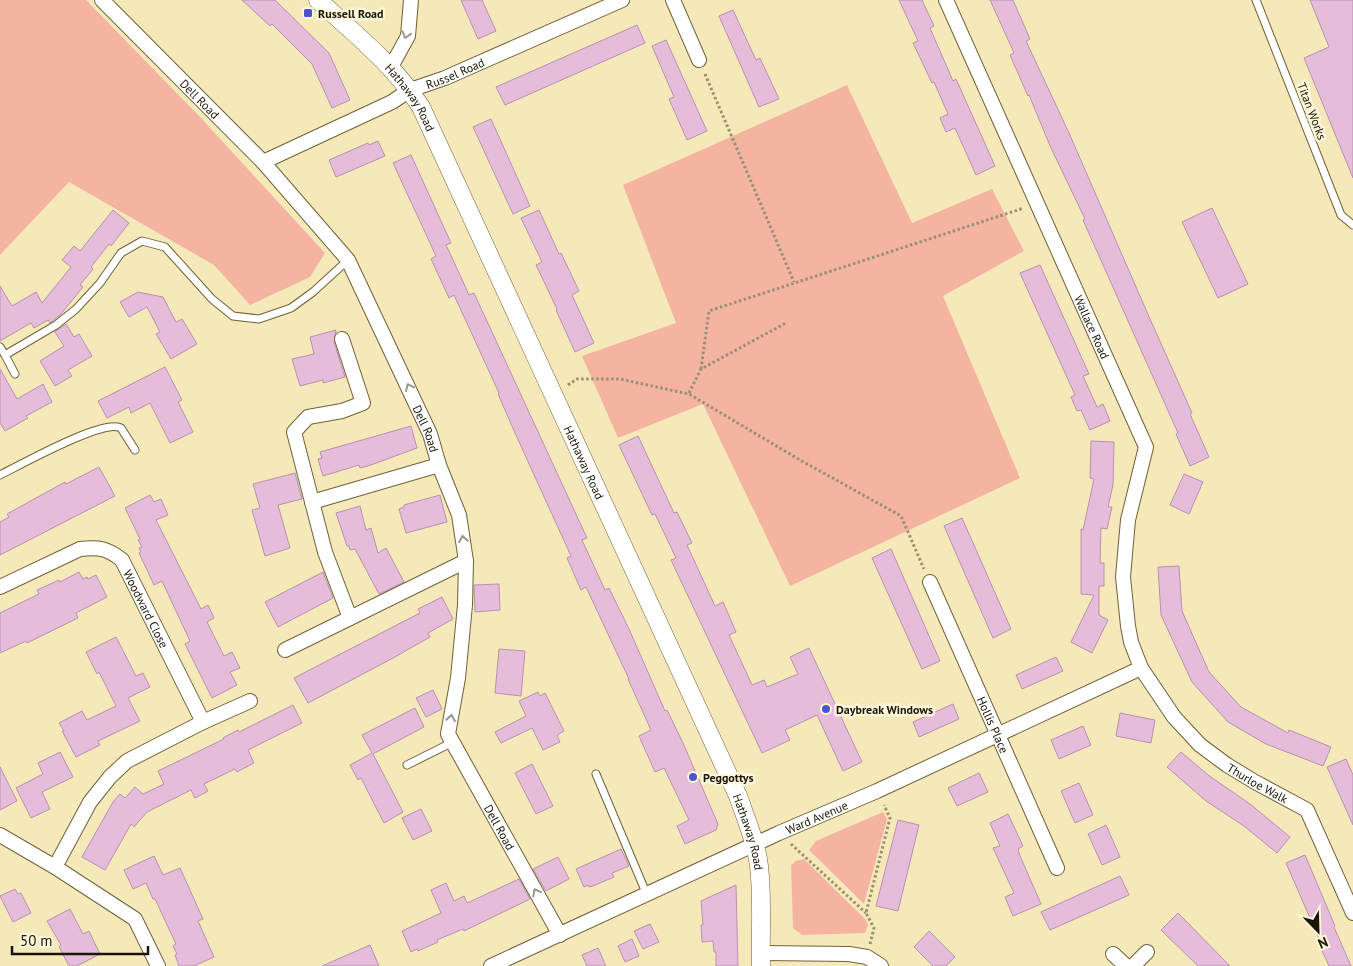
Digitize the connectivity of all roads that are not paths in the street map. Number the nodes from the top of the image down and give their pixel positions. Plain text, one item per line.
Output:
1 (102, 0) edge
2 (318, 0) edge
3 (411, 0) edge
4 (622, 0) edge
5 (673, 0) edge
6 (946, 0) edge
7 (1256, 0) edge
8 (699, 60) road end
9 (391, 67) junction
10 (410, 90) junction
11 (263, 162) junction
12 (1353, 225) edge
13 (348, 260) junction
14 (342, 339) dead end
15 (0, 347) edge
16 (5, 355) junction
17 (15, 374) dead end
18 (135, 450) dead end
19 (439, 465) junction
20 (0, 475) edge
21 (312, 502) junction
22 (466, 561) junction
23 (930, 582) road end
24 (0, 587) edge
25 (350, 618) junction
26 (285, 650) dead end
27 (1141, 668) junction
28 (250, 701) dead end
29 (203, 722) junction
30 (998, 734) junction
31 (453, 742) junction
32 (407, 765) dead end
33 (596, 774) dead end
34 (0, 835) edge
35 (755, 845) junction
36 (55, 867) junction
37 (1057, 868) dead end
38 (647, 895) junction
39 (1353, 913) edge
40 (560, 935) junction
41 (1147, 952) dead end
42 (1114, 954) dead end
43 (761, 959) edge
44 (158, 966) edge
45 (492, 966) edge
46 (881, 966) edge
47 (1126, 966) edge
48 (1133, 966) edge

1 - 11 street, Dell Road
2 - 9 street, Hathaway Road
3 -> 9 street
4 - 10 street, Russel Road
5 - 8 street
6 - 27 street, Wallace Road
7 - 12 lane, Titan Works
9 - 10 street, Hathaway Road
10 - 11 street, Russel Road
10 - 35 street, Hathaway Road
11 - 13 street, Dell Road
13 - 16 lane
19 -> 13 street, Dell Road
14 - 21 street
15 - 16 lane
16 - 17 lane
18 - 20 lane
19 - 21 street
22 -> 19 street, Dell Road
21 - 25 street
22 - 25 street
31 -> 22 street, Dell Road
23 - 30 street, Hollis Place
24 - 29 street, Woodward Close
25 - 26 street
27 - 30 street, Ward Avenue
27 - 39 street, Thurloe Walk
28 - 29 street
29 - 36 street
30 - 35 street, Ward Avenue
30 - 37 street, Hollis Place
31 - 32 lane
40 -> 31 street, Dell Road
33 - 38 lane
34 - 36 street
35 - 38 street, Ward Avenue
35 - 43 street, Hathaway Road
36 - 44 street
38 - 40 street, Ward Avenue
40 - 45 street, Ward Avenue
41 - 48 street
42 - 47 street
43 - 46 street

